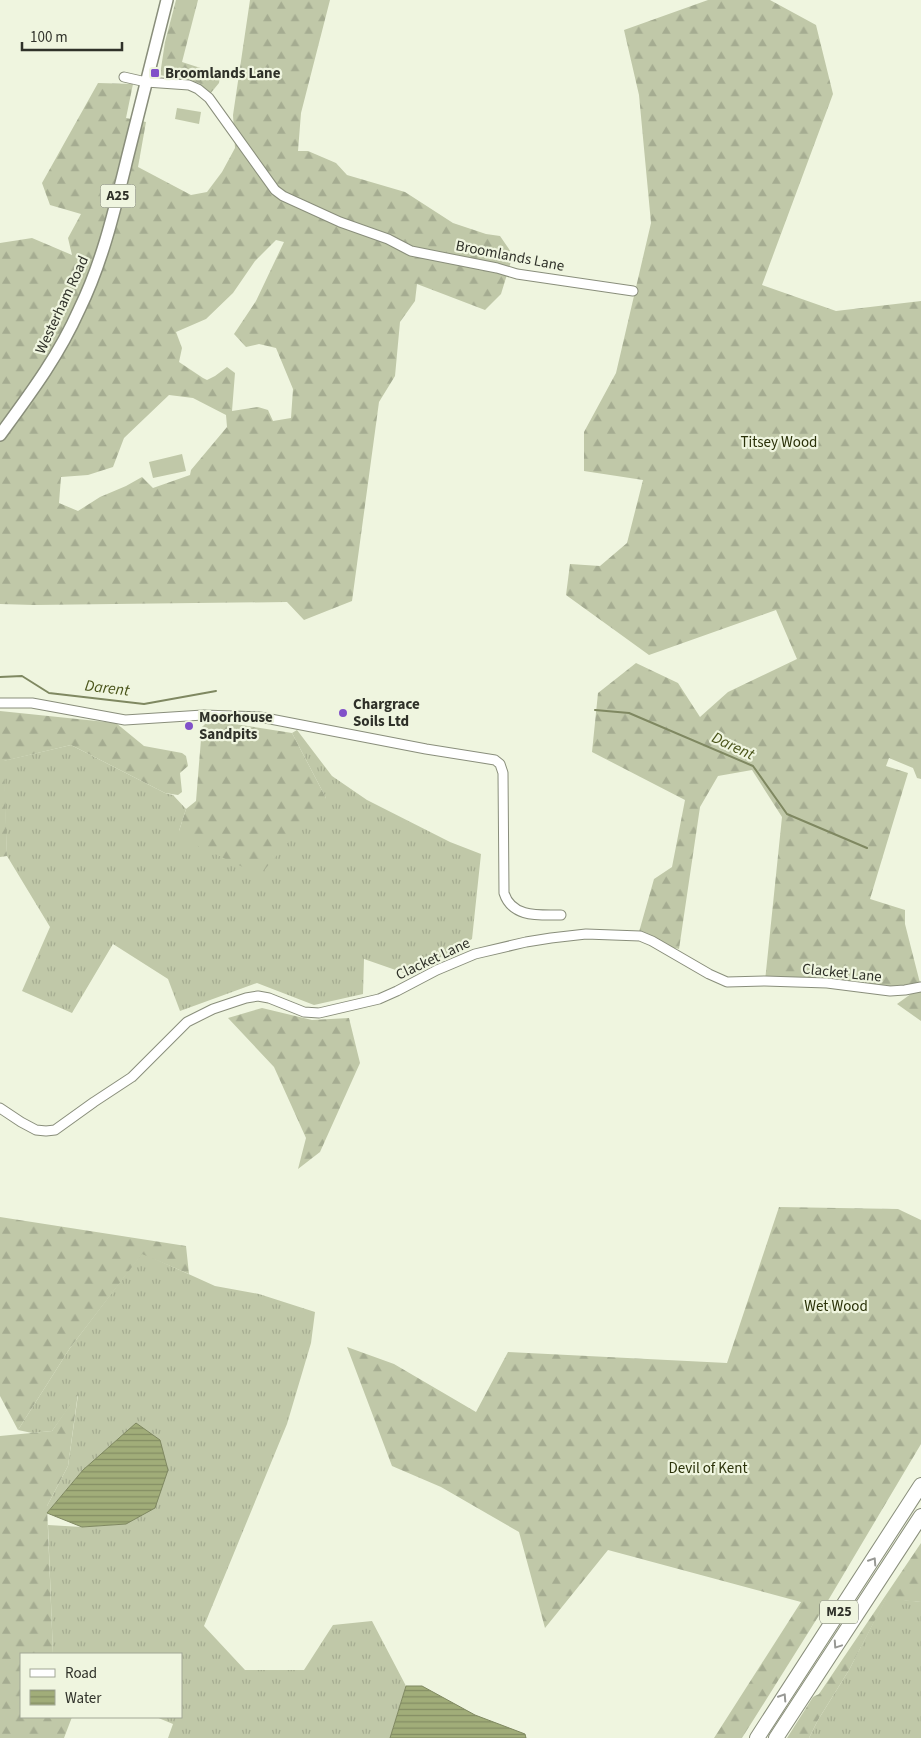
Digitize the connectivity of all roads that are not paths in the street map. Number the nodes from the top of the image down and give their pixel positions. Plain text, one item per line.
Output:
1 (166, 0) edge
2 (124, 77) dead end
3 (146, 82) junction
4 (633, 291) dead end
5 (0, 435) edge
6 (0, 702) edge
7 (561, 915) dead end
8 (921, 987) edge
9 (0, 1108) edge
10 (921, 1485) edge
11 (921, 1516) edge
12 (921, 1529) edge
13 (894, 1559) junction
14 (757, 1738) edge
15 (776, 1738) edge

1 - 3 main road, Westerham Road / A25
2 - 3 street, Broomlands Lane
3 - 4 street, Broomlands Lane
3 - 5 main road, Westerham Road / A25
6 - 7 street
8 - 9 street, Clacket Lane
14 -> 10 highway, M25
11 - 13 highway, M25
12 - 13 highway, M25
13 -> 15 highway, M25

